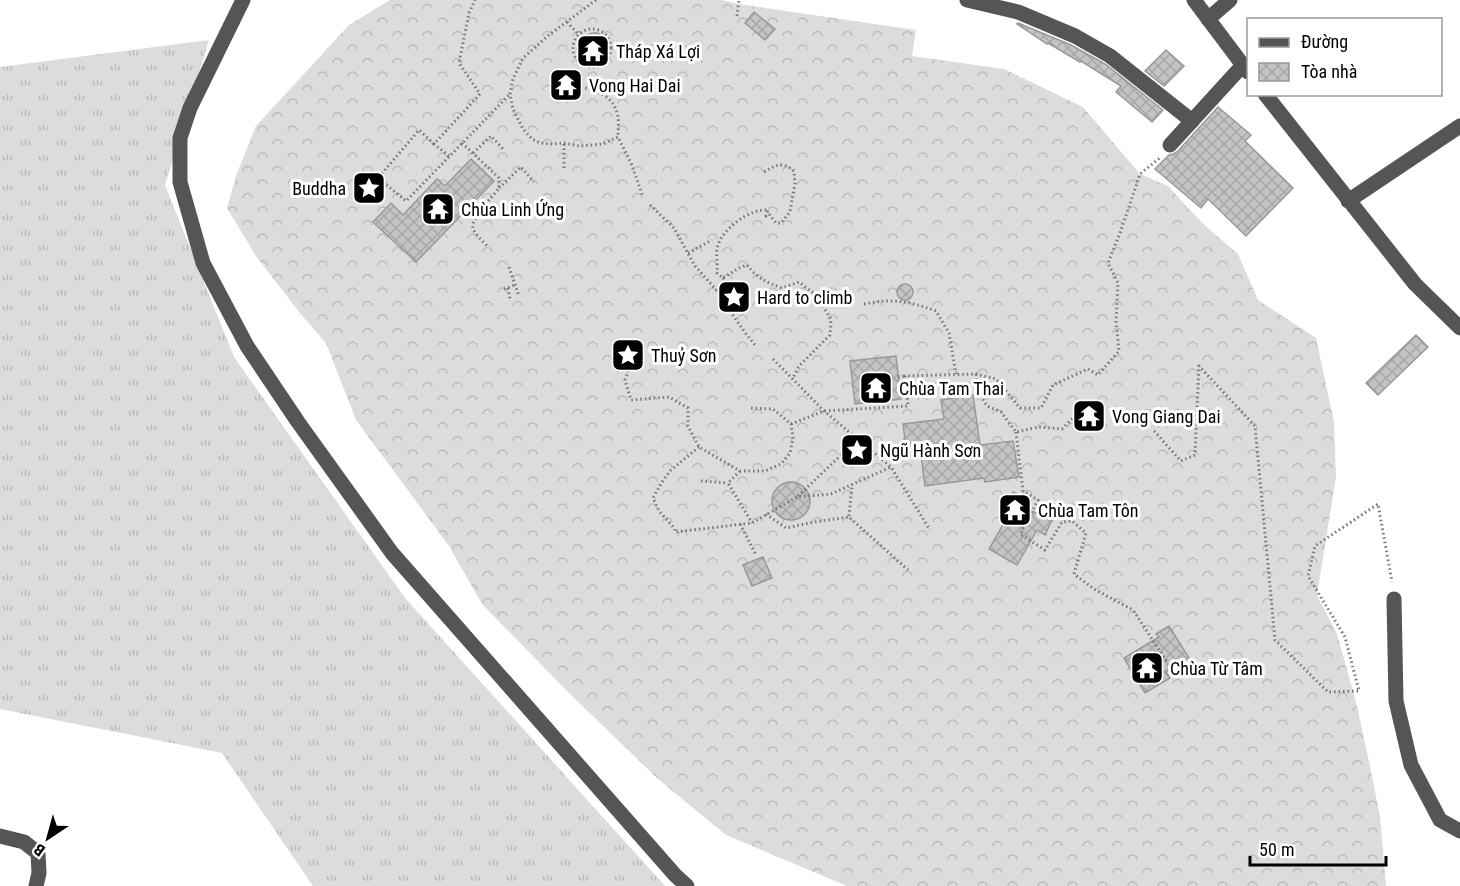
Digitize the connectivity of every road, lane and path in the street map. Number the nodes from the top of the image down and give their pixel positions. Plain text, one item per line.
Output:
1 (475, 0) edge
2 (596, 0) edge
3 (739, 0) edge
4 (1194, 0) edge
5 (1230, 0) edge
6 (971, 1) edge
7 (244, 2) edge
8 (737, 16) dead end
9 (1208, 19) junction
10 (567, 21) junction
11 (579, 34) junction
12 (1246, 69) edge
13 (572, 85) dead end
14 (510, 94) junction
15 (1267, 96) edge
16 (1192, 121) junction
17 (1460, 126) edge
18 (618, 137) junction
19 (462, 143) junction
20 (564, 143) junction
21 (434, 144) junction
22 (1170, 146) joint
23 (503, 149) dead end
24 (473, 153) junction
25 (449, 156) junction
26 (564, 168) dead end
27 (764, 172) dead end
28 (534, 182) dead end
29 (499, 188) junction
30 (643, 197) dead end
31 (1348, 201) junction
32 (650, 205) dead end
33 (712, 240) dead end
34 (488, 247) dead end
35 (688, 253) junction
36 (509, 267) dead end
37 (723, 278) junction
38 (516, 285) junction
39 (719, 293) dead end
40 (519, 296) dead end
41 (734, 297) dead end
42 (510, 298) dead end
43 (864, 304) dead end
44 (730, 310) dead end
45 (1460, 328) edge
46 (756, 346) dead end
47 (773, 359) dead end
48 (632, 362) dead end
49 (956, 374) junction
50 (976, 374) junction
51 (905, 376) junction
52 (898, 377) dead end
53 (793, 378) junction
54 (748, 408) dead end
55 (824, 411) junction
56 (1085, 413) dead end
57 (791, 424) junction
58 (1154, 431) dead end
59 (1016, 432) junction
60 (858, 440) junction
61 (699, 447) junction
62 (891, 467) junction
63 (740, 471) junction
64 (701, 481) dead end
65 (728, 483) junction
66 (852, 485) junction
67 (797, 497) junction
68 (766, 514) junction
69 (849, 516) junction
70 (752, 523) junction
71 (740, 524) junction
72 (930, 530) dead end
73 (756, 555) dead end
74 (908, 570) dead end
75 (1394, 599) joint
76 (1169, 665) dead end
77 (1460, 831) edge
78 (0, 836) edge
79 (36, 886) edge
80 (687, 886) edge

1 - 21 path
2 - 10 path
3 - 8 path
4 - 9 street
5 - 9 street
6 - 16 street
7 - 80 street
9 - 12 street
10 - 11 path
10 - 14 path
11 - 11 path
12 - 16 street
13 - 18 path
14 - 19 path
14 - 20 path
15 - 31 street
16 - 22 street
17 - 31 street
18 - 20 path
18 - 30 path
19 - 24 path
19 - 25 path
20 - 26 path
21 - 25 path
21 - 25 path
22 - 50 path
23 - 24 path
24 - 29 path
27 - 37 path
28 - 29 path
29 - 34 path
31 - 45 street
32 - 35 path
33 - 35 path
35 - 39 path
36 - 38 path
37 - 41 path
37 - 53 path
38 - 40 path
38 - 42 path
43 - 49 path
44 - 46 path
47 - 53 path
48 - 61 path
49 - 50 path
49 - 51 path
50 - 59 path
51 - 52 path
51 - 55 path
53 - 55 path
54 - 57 path
55 - 57 path
55 - 60 path
56 - 59 path
57 - 63 path
58 - 75 path
59 - 76 path
60 - 62 path
60 - 67 path
61 - 63 path
61 - 71 path
62 - 66 path
62 - 72 path
63 - 65 path
64 - 65 path
65 - 70 path
66 - 67 path
66 - 69 path
67 - 68 path
68 - 69 path
68 - 70 path
69 - 74 path
70 - 71 path
71 - 73 path
75 - 77 street
78 - 79 street

